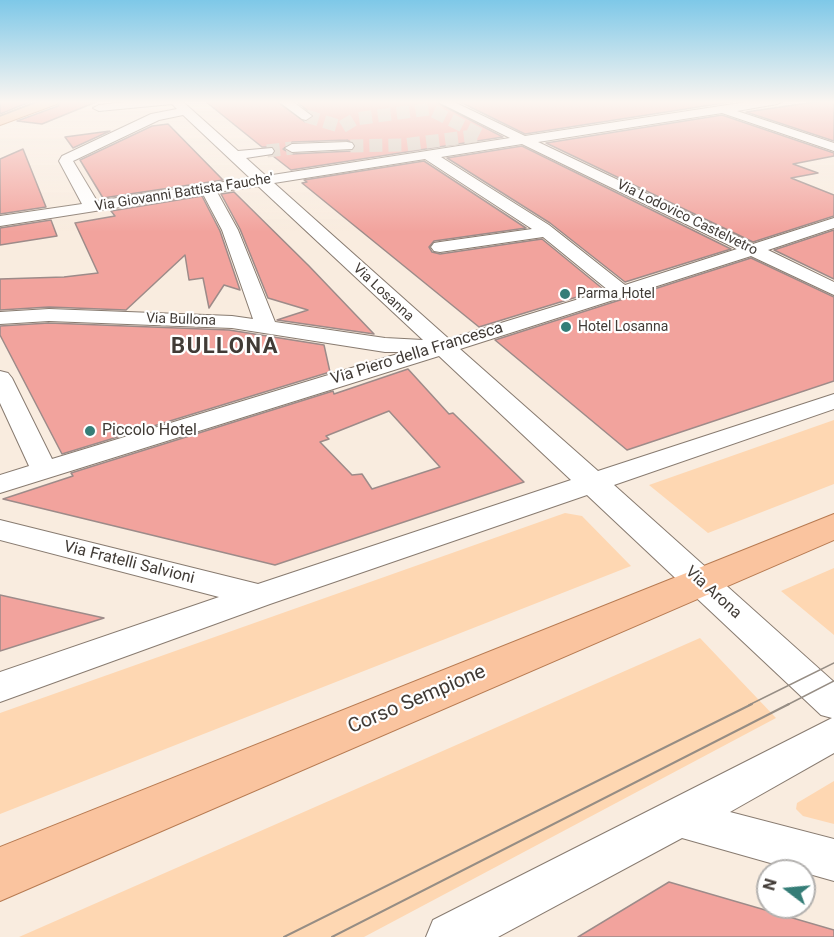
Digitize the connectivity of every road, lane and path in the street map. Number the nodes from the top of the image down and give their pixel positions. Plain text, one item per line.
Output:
1 (98, 145) edge
2 (223, 145) edge
3 (494, 145) edge
4 (534, 145) edge
5 (346, 146) tunnel mouth
6 (292, 148) tunnel mouth
7 (267, 151) tunnel mouth
8 (428, 155) junction
9 (235, 156) junction
10 (263, 181) junction
11 (208, 189) junction
12 (92, 207) junction
13 (508, 207) junction
14 (483, 211) dead end
15 (0, 221) edge
16 (834, 223) edge
17 (546, 232) junction
18 (440, 247) dead end
19 (751, 249) junction
20 (834, 289) edge
21 (622, 292) junction
22 (0, 318) edge
23 (266, 327) junction
24 (360, 341) junction
25 (441, 347) junction
26 (366, 370) junction
27 (0, 378) edge
28 (834, 401) edge
29 (44, 470) junction
30 (0, 484) edge
31 (591, 484) junction
32 (834, 526) edge
33 (0, 530) edge
34 (699, 581) junction
35 (259, 596) junction
36 (0, 687) edge
37 (834, 704) edge
38 (834, 734) edge
39 (679, 818) junction
40 (834, 860) edge
41 (0, 874) edge
42 (450, 937) edge

1 - 12 street
2 - 9 street, Via Losanna
3 - 8 street, Via Giovanni Battista Fauche'
4 - 19 street, Via Lodovico Castelvetro
5 - 6 street
7 - 9 street
8 - 10 street, Via Giovanni Battista Fauche'
8 - 13 street
9 - 10 street, Via Losanna
10 - 11 street, Via Giovanni Battista Fauche'
10 - 25 street, Via Losanna
11 - 12 street, Via Giovanni Battista Fauche'
11 - 23 street
12 - 15 street, Via Giovanni Battista Fauche'
13 - 14 street
13 - 17 street
16 - 19 street, Via Piero della Francesca
17 - 18 street
17 - 21 street
19 - 20 street, Via Lodovico Castelvetro
19 - 21 street, Via Piero della Francesca
21 - 25 street, Via Piero della Francesca
22 - 23 street, Via Bullona
23 - 24 street, Via Bullona
24 - 25 street, Via Bullona
24 - 26 street
25 - 26 street, Via Piero della Francesca
25 - 31 street, Via Losanna
26 - 29 street, Via Piero della Francesca
27 - 29 street
28 - 31 street
29 - 30 street, Via Piero della Francesca
31 - 34 street, Via Arona
31 - 35 street
32 - 34 main road, Corso Sempione
33 - 35 street, Via Fratelli Salvioni
34 - 37 street, Via Arona
34 - 41 main road, Corso Sempione
35 - 36 street
38 - 39 street
39 - 40 street
39 - 42 street

